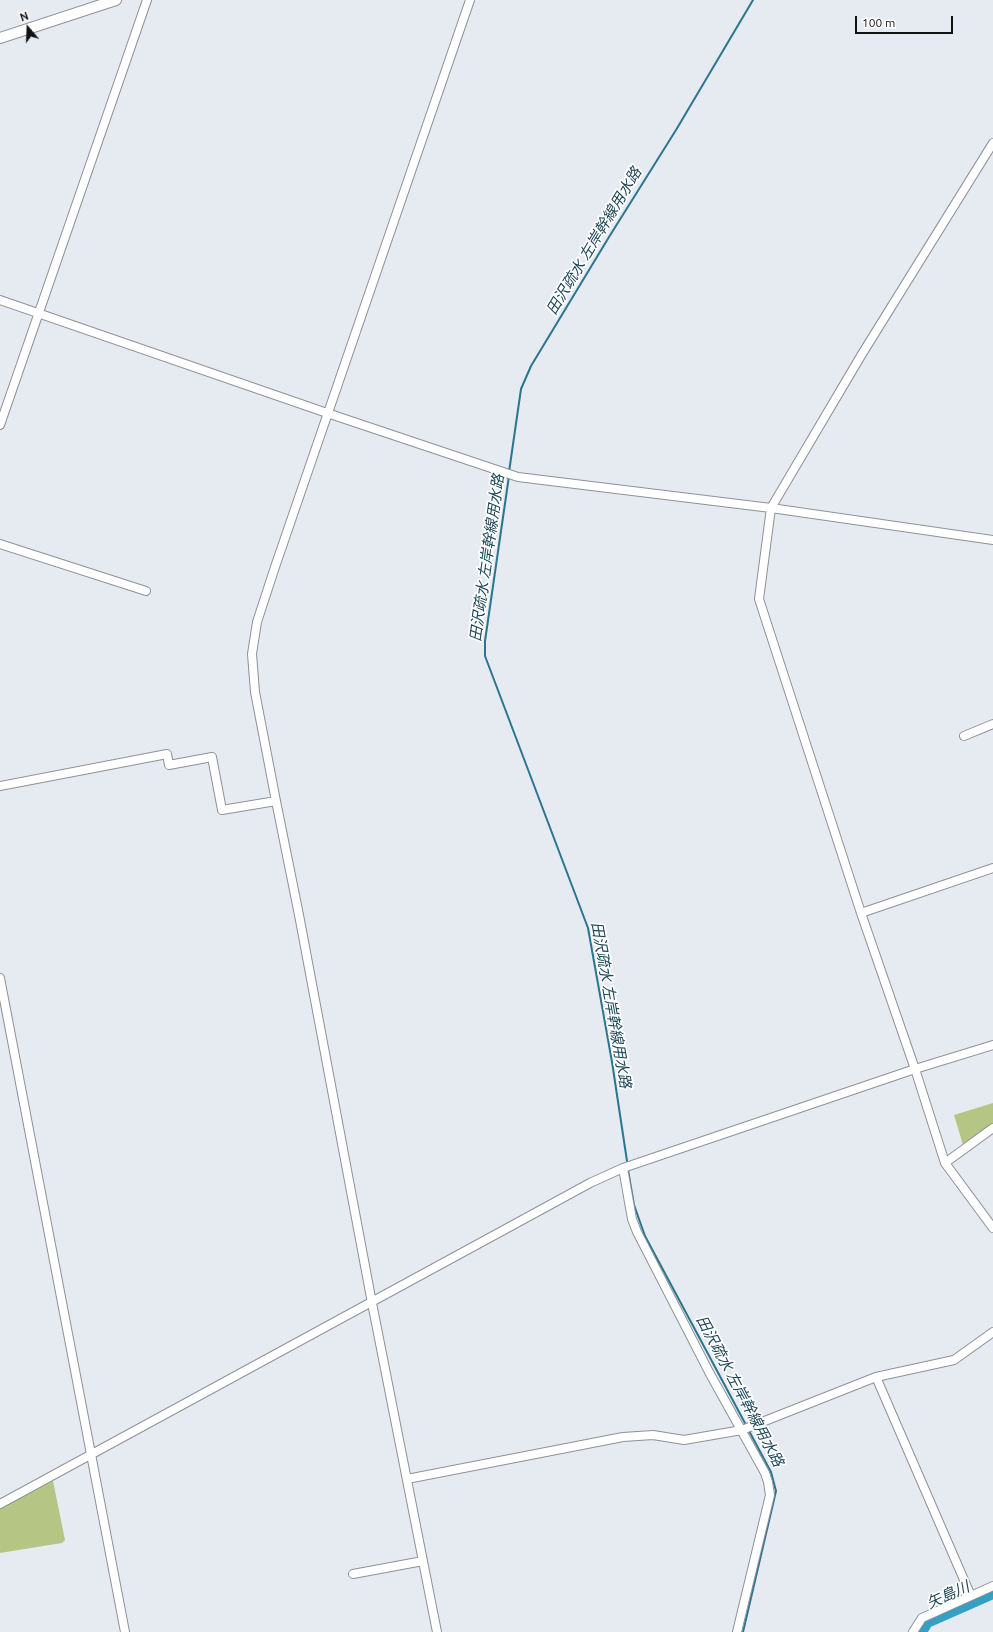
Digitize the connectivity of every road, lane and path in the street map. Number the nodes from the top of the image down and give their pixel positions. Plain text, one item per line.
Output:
1 (116, 0) edge
2 (147, 0) edge
3 (470, 0) edge
4 (0, 38) edge
5 (993, 143) edge
6 (0, 300) edge
7 (39, 314) junction
8 (327, 413) junction
9 (0, 425) edge
10 (771, 508) junction
11 (993, 540) edge
12 (0, 544) edge
13 (146, 590) dead end
14 (993, 724) edge
15 (964, 736) dead end
16 (0, 786) edge
17 (276, 801) junction
18 (993, 868) edge
19 (862, 913) junction
20 (0, 978) edge
21 (993, 1045) edge
22 (915, 1069) junction
23 (993, 1128) edge
24 (945, 1163) junction
25 (623, 1168) junction
26 (993, 1228) edge
27 (372, 1302) junction
28 (993, 1332) edge
29 (876, 1377) junction
30 (742, 1430) junction
31 (91, 1456) junction
32 (407, 1479) junction
33 (0, 1504) edge
34 (423, 1561) junction
35 (353, 1574) dead end
36 (993, 1586) edge
37 (971, 1596) junction
38 (125, 1632) edge
39 (437, 1632) edge
40 (737, 1632) edge
41 (913, 1632) edge

1 - 4 main road
2 - 7 street
3 - 8 street
5 - 10 street
6 - 7 street
7 - 8 street
7 - 9 street
8 - 10 street
8 - 17 street
10 - 11 street
10 - 19 street
12 - 13 street
14 - 15 street
16 - 17 street
17 - 27 street
18 - 19 street
19 - 22 street
20 - 31 street
21 - 22 street
22 - 24 street
22 - 25 street
23 - 24 street
24 - 26 street
25 - 27 street
25 - 30 street
27 - 31 street
27 - 32 street
28 - 29 street
29 - 30 street
29 - 37 street
30 - 32 street
30 - 40 street
31 - 33 street
31 - 38 street
32 - 34 street
34 - 35 street
34 - 39 street
36 - 37 street
37 - 41 street

